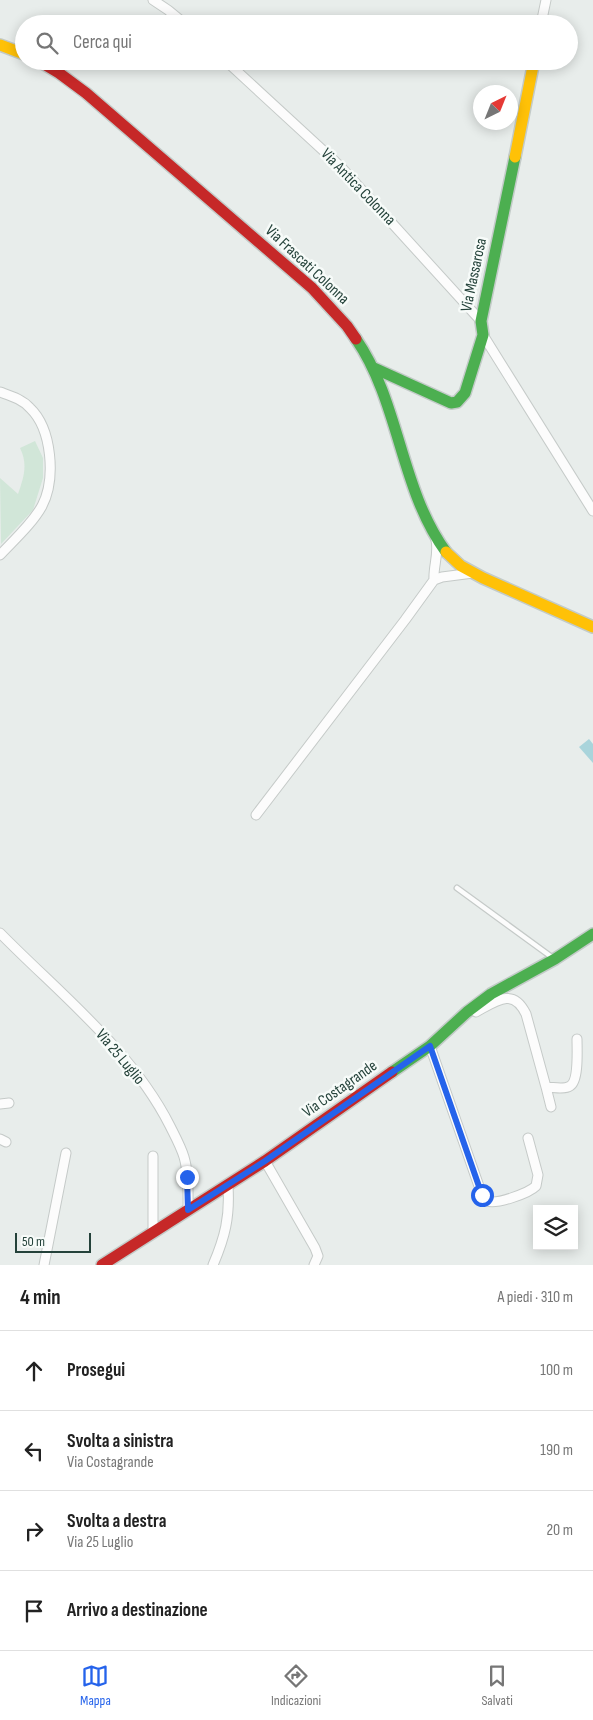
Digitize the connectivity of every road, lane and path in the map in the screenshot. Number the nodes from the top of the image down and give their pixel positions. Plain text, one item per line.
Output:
1 (153, 0) edge
2 (546, 0) edge
3 (174, 15) edge
4 (543, 15) edge
5 (0, 45) edge
6 (15, 51) edge
7 (54, 70) edge
8 (236, 70) edge
9 (532, 70) edge
10 (481, 320) junction
11 (484, 335) junction
12 (374, 368) junction
13 (0, 392) edge
14 (593, 511) edge
15 (435, 535) junction
16 (0, 555) edge
17 (474, 573) junction
18 (434, 580) junction
19 (593, 627) edge
20 (256, 815) dead end
21 (457, 888) dead end
22 (0, 933) edge
23 (593, 934) edge
24 (555, 959) junction
25 (454, 1024) junction
26 (577, 1039) dead end
27 (430, 1046) junction
28 (546, 1087) junction
29 (552, 1107) dead end
30 (528, 1138) dead end
31 (66, 1153) dead end
32 (153, 1156) dead end
33 (265, 1161) junction
34 (228, 1186) junction
35 (188, 1210) junction
36 (153, 1232) junction
37 (44, 1265) edge
38 (102, 1265) edge
39 (213, 1265) edge
40 (314, 1265) edge

1 - 3 street
2 - 4 street
5 - 6 street
7 - 12 street, Via Frascati Colonna
8 - 10 street, Via Antica Colonna
9 - 10 street, Via Massarosa
10 - 11 street, Via Massarosa
11 - 12 street, Via Massarosa
11 - 14 street
12 - 15 street, Via Frascati Colonna
13 - 16 street
15 - 17 street, Via Frascati Colonna
15 - 18 street
17 - 18 street
17 - 19 street, Via Frascati Colonna
18 - 20 street
21 - 24 lane
22 - 35 street, Via 25 Luglio
23 - 24 street, Via Costagrande
24 - 25 street, Via Costagrande
25 - 27 street, Via Costagrande
25 - 28 street
26 - 28 street
27 - 30 street
27 - 33 street, Via Costagrande
28 - 29 street
31 - 37 street
32 - 36 street
33 - 34 street, Via Costagrande
33 - 40 street
34 - 35 street, Via Costagrande
34 - 39 street
35 - 36 street, Via Costagrande
36 - 38 street, Via Costagrande

